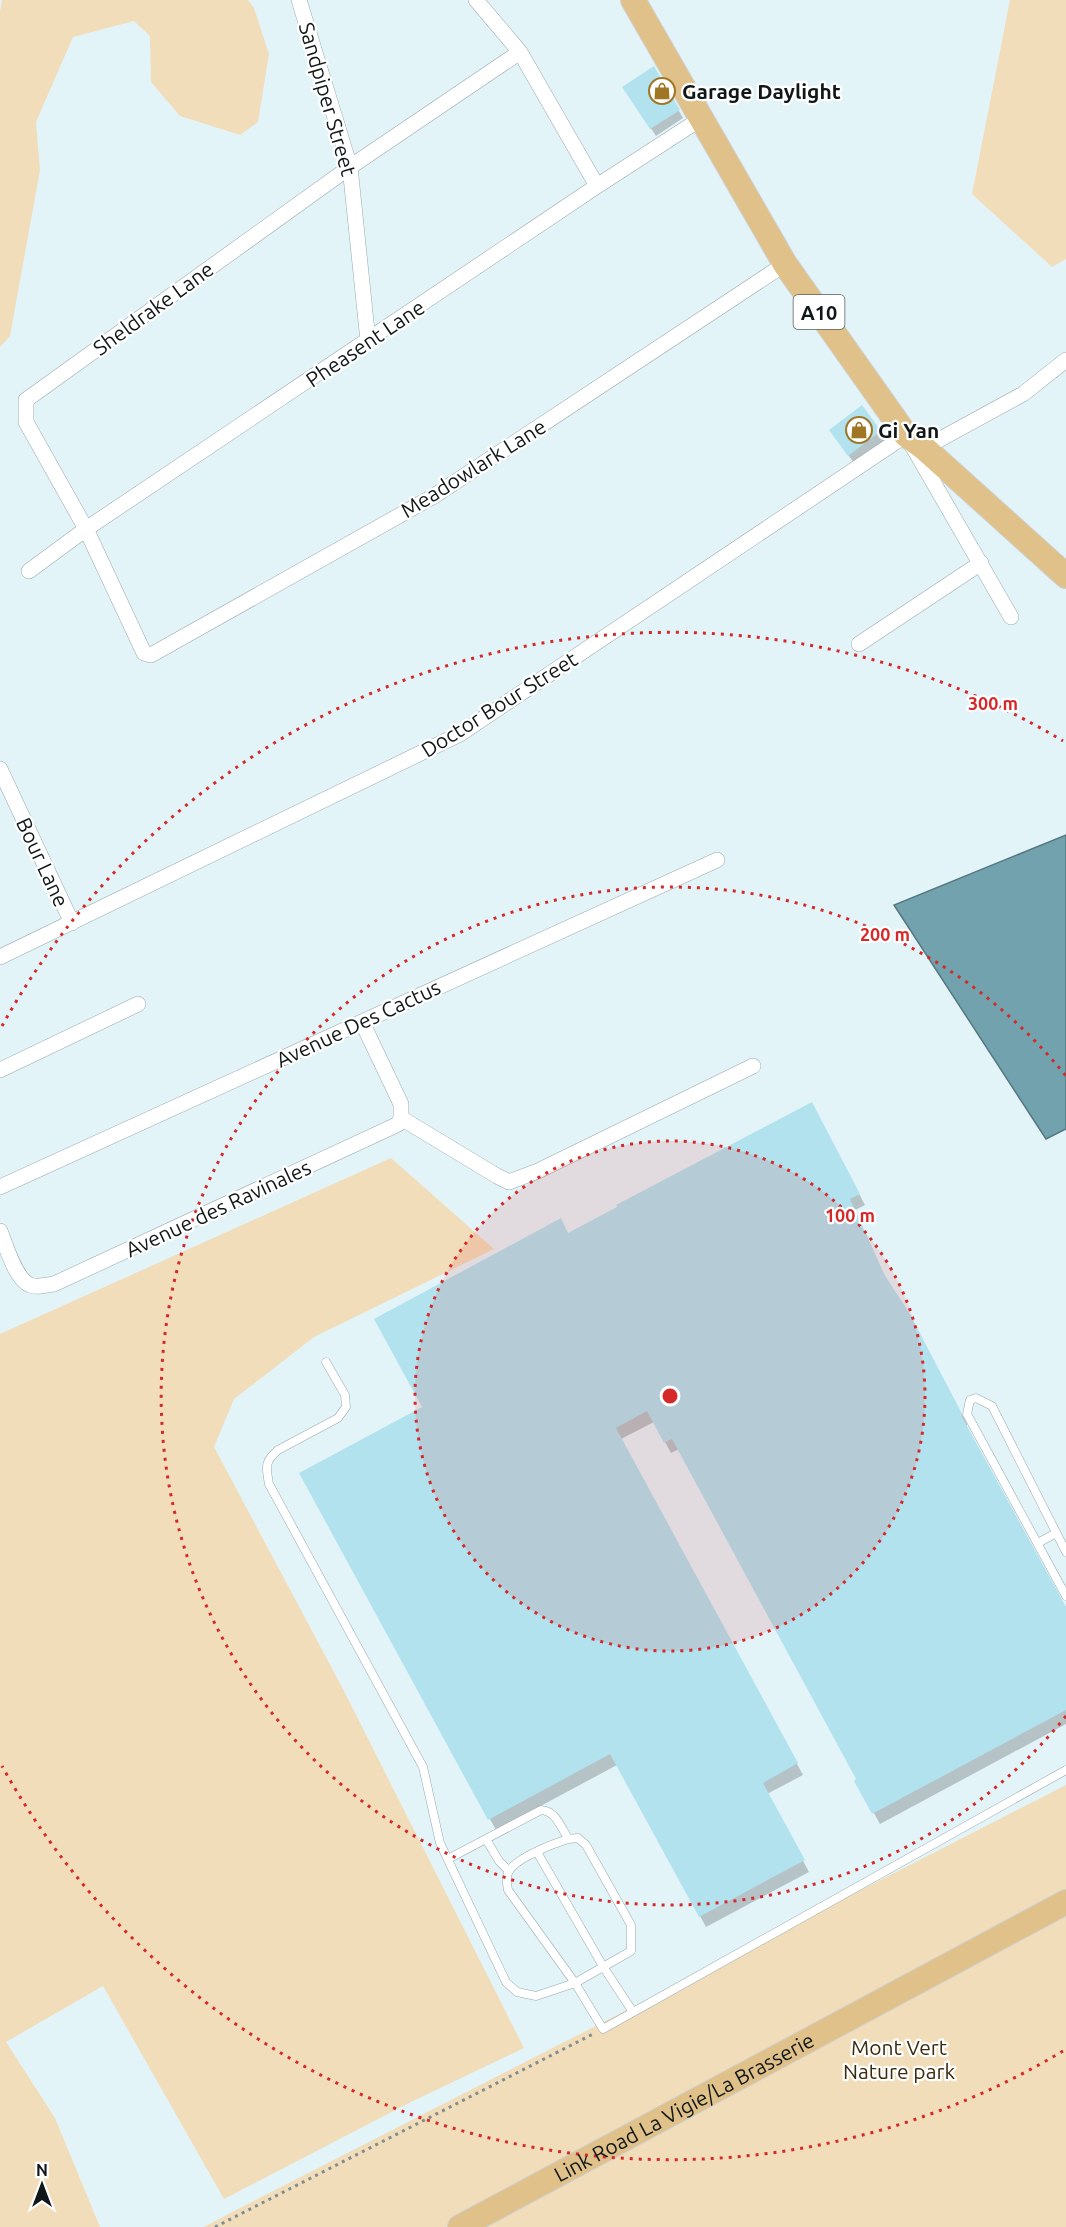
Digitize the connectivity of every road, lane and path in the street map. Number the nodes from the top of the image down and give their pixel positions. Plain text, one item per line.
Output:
1 (300, 0) edge
2 (476, 0) edge
3 (633, 0) edge
4 (520, 52) junction
5 (702, 118) junction
6 (350, 166) junction
7 (597, 186) junction
8 (785, 264) junction
9 (368, 341) junction
10 (1066, 360) edge
11 (915, 442) junction
12 (86, 530) junction
13 (981, 563) junction
14 (28, 571) dead end
15 (1066, 576) edge
16 (1011, 617) dead end
17 (859, 644) dead end
18 (151, 656) joint
19 (0, 769) edge
20 (717, 860) dead end
21 (72, 923) junction
22 (0, 957) edge
23 (138, 1004) dead end
24 (362, 1022) junction
25 (753, 1066) dead end
26 (0, 1070) edge
27 (401, 1118) junction
28 (0, 1187) edge
29 (0, 1231) edge
30 (326, 1362) dead end
31 (1056, 1533) junction
32 (1038, 1543) junction
33 (1066, 1552) edge
34 (1066, 1596) edge
35 (1066, 1770) edge
36 (568, 1838) junction
37 (486, 1839) junction
38 (537, 1852) junction
39 (448, 1859) junction
40 (508, 1871) junction
41 (1066, 1902) edge
42 (604, 1968) junction
43 (575, 1983) junction
44 (633, 2012) junction
45 (603, 2028) junction
46 (215, 2227) edge
47 (460, 2227) edge

1 - 6 street, Sandpiper Street
2 - 4 street
3 - 5 main road, A10
4 - 6 street, Sheldrake Lane
4 - 7 street
5 - 7 street, Pheasent Lane
5 - 8 main road, A10
6 - 9 street, Sandpiper Street
6 - 12 street, Sheldrake Lane
7 - 9 street, Pheasent Lane
8 - 11 main road, A10
8 - 18 street, Meadowlark Lane
9 - 12 street, Pheasent Lane
10 - 11 street, Doctor Bour Street
11 - 13 street
11 - 15 main road, A10
11 - 21 street, Doctor Bour Street
12 - 14 street, Pheasent Lane
12 - 18 street, Sheldrake Lane
13 - 16 street
13 - 17 street
19 - 21 street, Bour Lane
20 - 24 street, Avenue Des Cactus
21 - 22 street, Doctor Bour Street
23 - 26 street
24 - 27 street
24 - 28 street, Avenue Des Cactus
25 - 27 street
27 - 29 street, Avenue des Ravinales
30 - 39 lane
31 - 32 lane
31 - 32 lane
31 - 33 lane
32 - 34 lane
35 - 44 lane
36 - 37 lane
36 - 38 lane
36 - 42 lane
37 - 39 lane
37 - 40 lane
38 - 40 lane
38 - 42 lane
39 - 43 lane
40 - 43 lane
41 - 47 main road, Link Road La Vigie/La Brasserie
42 - 43 lane
42 - 44 lane
43 - 45 lane
44 - 45 lane
45 - 46 path

